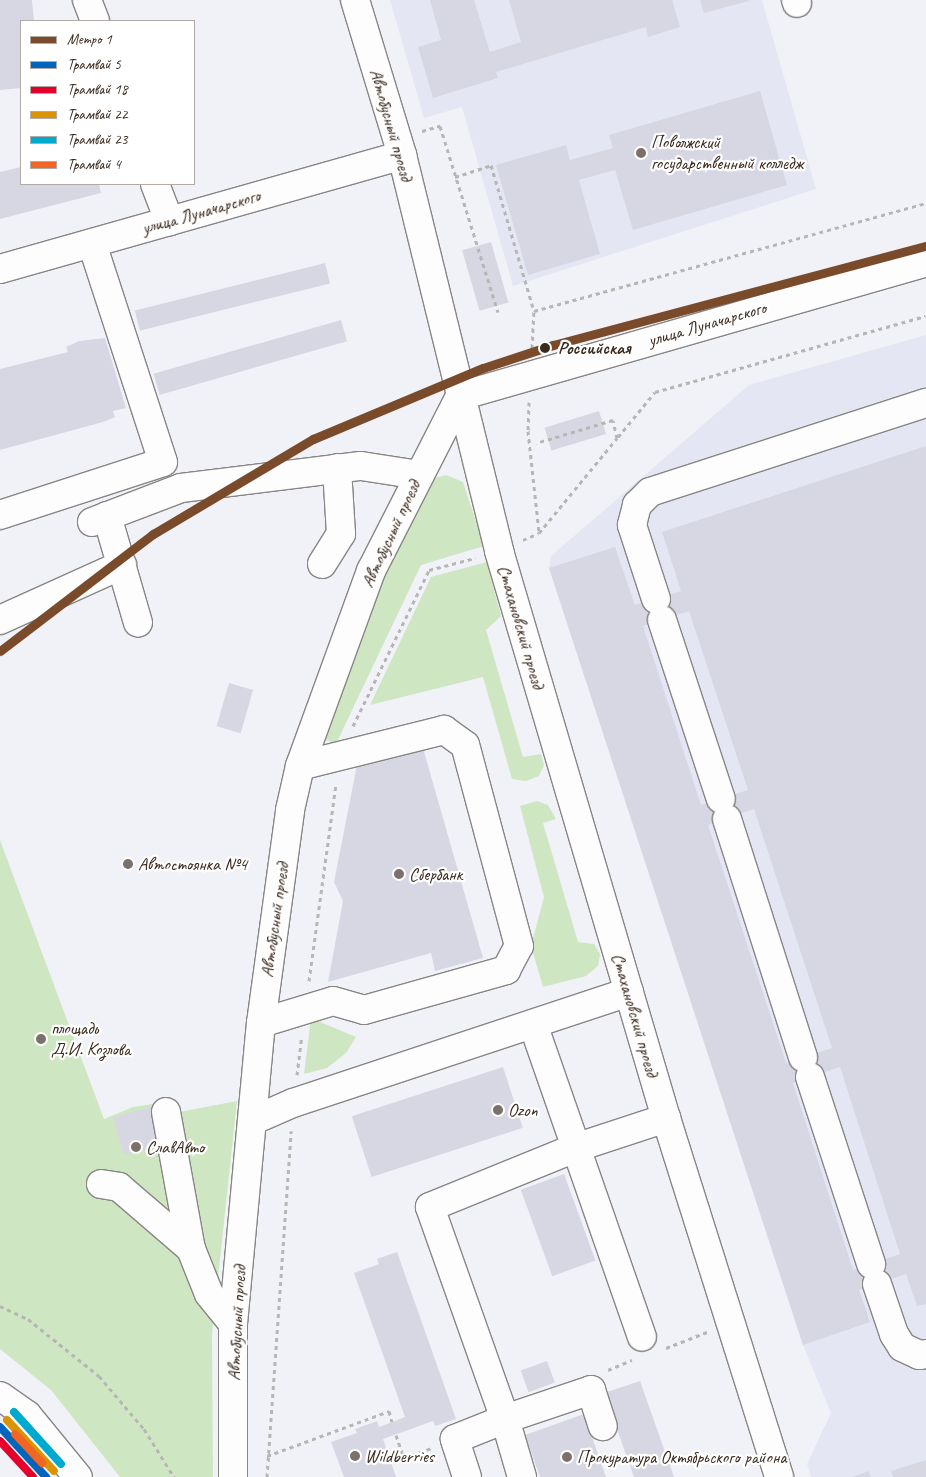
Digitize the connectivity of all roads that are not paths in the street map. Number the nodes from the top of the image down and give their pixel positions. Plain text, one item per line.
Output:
1 (87, 0) edge
2 (355, 0) edge
3 (95, 20) edge
4 (402, 155) junction
5 (155, 185) edge
6 (169, 221) junction
7 (92, 243) junction
8 (926, 262) edge
9 (0, 269) edge
10 (460, 396) junction
11 (926, 403) edge
12 (338, 468) junction
13 (419, 475) junction
14 (0, 515) edge
15 (499, 551) joint
16 (322, 564) dead end
17 (122, 566) junction
18 (0, 620) edge
19 (138, 623) dead end
20 (300, 766) junction
21 (628, 992) junction
22 (261, 1023) junction
23 (533, 1024) junction
24 (166, 1112) dead end
25 (666, 1118) junction
26 (254, 1120) junction
27 (578, 1147) junction
28 (101, 1184) dead end
29 (191, 1249) junction
30 (233, 1324) junction
31 (642, 1337) dead end
32 (926, 1354) edge
33 (0, 1396) edge
34 (505, 1419) junction
35 (604, 1426) dead end
36 (78, 1477) edge
37 (233, 1477) edge
38 (467, 1477) edge
39 (522, 1477) edge
40 (779, 1477) edge

1 - 3 street
2 - 4 street, Автобусный проезд
4 - 6 street, улица Луначарского
4 - 10 street, Автобусный проезд
5 - 6 street
6 - 7 street, улица Луначарского
7 - 9 street, улица Луначарского
7 - 14 street
8 - 10 street, улица Луначарского
10 - 13 street, Автобусный проезд
10 - 15 street, Автобусный проезд
11 - 32 street
12 - 13 street
12 - 16 street
12 - 17 street
13 - 20 street, Автобусный проезд
15 - 21 street, Стахановский проезд
17 - 18 street
17 - 19 street
20 - 22 street, Автобусный проезд
20 - 22 street
21 - 23 street
21 - 25 street, Стахановский проезд
22 - 26 street, Автобусный проезд
23 - 26 street
23 - 27 street
24 - 29 street
25 - 27 street
25 - 40 street, Стахановский проезд
26 - 30 street, Автобусный проезд
27 - 31 street
27 - 34 street
28 - 29 street
29 - 30 street
30 - 37 street, Автобусный проезд
33 - 36 street
34 - 35 street
34 - 38 street
34 - 39 street

